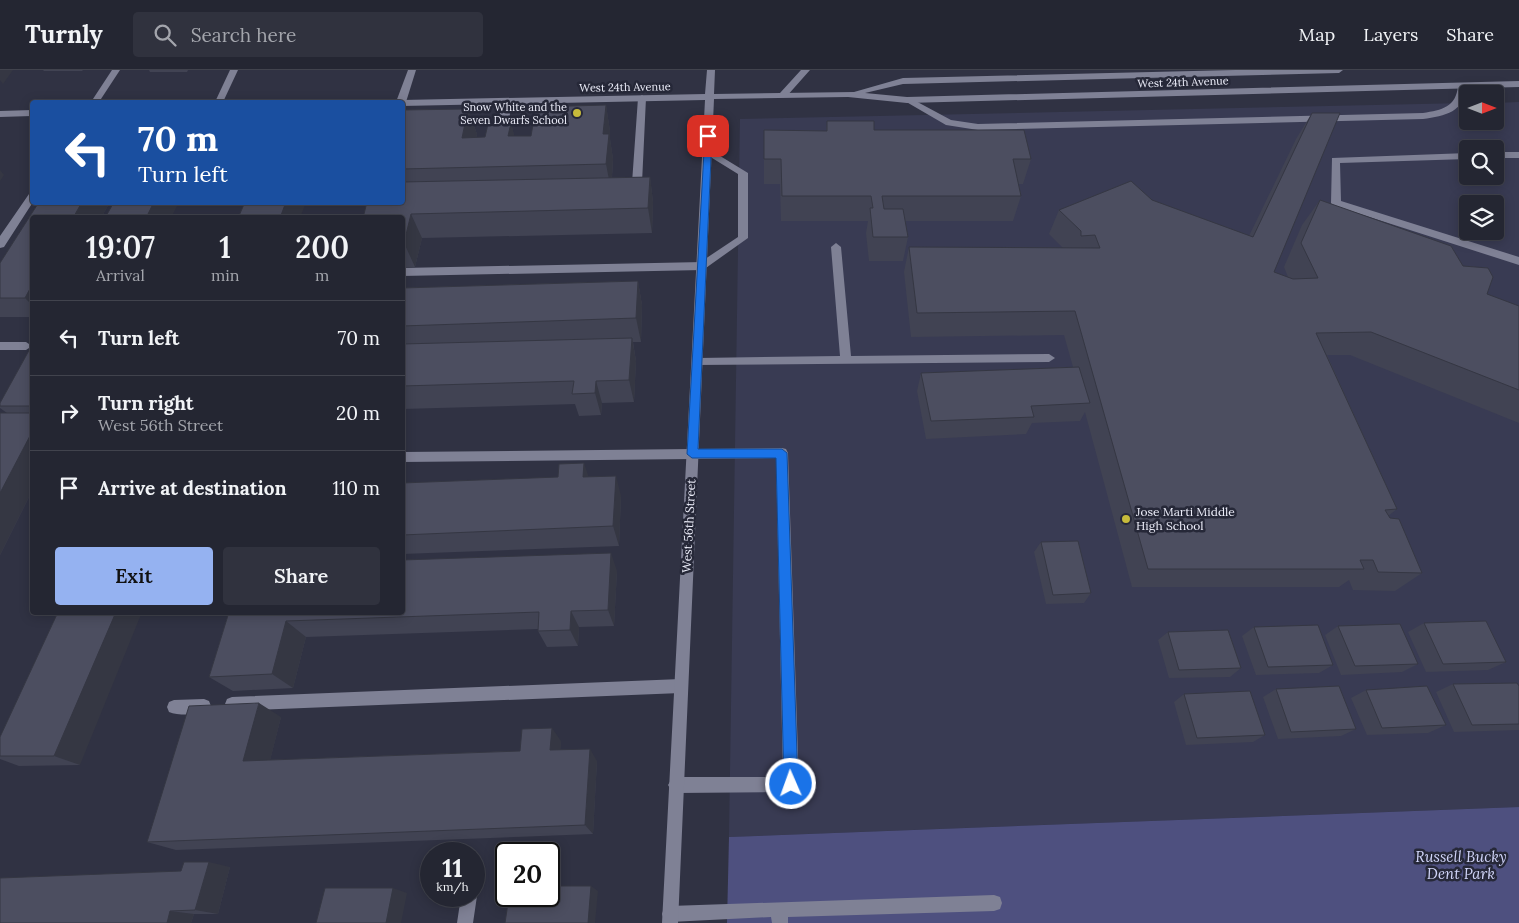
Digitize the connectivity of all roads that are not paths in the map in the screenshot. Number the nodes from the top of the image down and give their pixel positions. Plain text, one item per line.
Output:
1 (116, 70) edge
2 (234, 70) edge
3 (412, 70) edge
4 (711, 70) edge
5 (806, 70) edge
6 (1328, 70) edge
7 (1339, 70) edge
8 (1276, 71) edge
9 (1213, 72) edge
10 (1519, 84) edge
11 (1490, 85) edge
12 (1459, 86) edge
13 (848, 94) junction
14 (783, 95) junction
15 (710, 97) junction
16 (642, 98) junction
17 (96, 100) edge
18 (220, 100) edge
19 (403, 100) edge
20 (507, 100) junction
21 (907, 100) junction
22 (405, 103) edge
23 (1459, 103) edge
24 (30, 113) edge
25 (0, 114) edge
26 (501, 138) edge
27 (707, 151) junction
28 (1519, 154) edge
29 (1504, 155) edge
30 (1459, 156) edge
31 (637, 183) edge
32 (30, 199) edge
33 (0, 244) edge
34 (836, 247) dead end
35 (1519, 260) edge
36 (703, 266) junction
37 (405, 272) edge
38 (0, 346) edge
39 (26, 346) dead end
40 (1049, 358) dead end
41 (846, 360) junction
42 (698, 362) junction
43 (692, 454) junction
44 (405, 457) edge
45 (681, 686) junction
46 (174, 707) dead end
47 (676, 785) junction
48 (994, 903) dead end
49 (467, 907) edge
50 (779, 916) edge
51 (670, 919) edge
52 (465, 923) edge

1 - 17 street
2 - 18 street
3 - 19 street
4 - 15 street, West 56th Street
5 - 14 street
6 - 7 street, West 24th Avenue
6 - 8 street, West 24th Avenue
8 - 9 street, West 24th Avenue
9 - 13 street, West 24th Avenue
10 - 11 street, West 24th Avenue
12 - 21 street, West 24th Avenue
13 - 14 street, West 24th Avenue
13 - 21 street, West 24th Avenue
14 - 15 street, West 24th Avenue
15 - 16 street, West 24th Avenue
15 - 27 street, West 56th Street
16 - 20 street, West 24th Avenue
16 - 31 street
20 - 22 street, West 24th Avenue
20 - 26 street
21 - 23 street
24 - 25 street
27 - 36 street, West 56th Street
27 - 36 street
28 - 29 street
30 - 35 street
32 - 33 street
34 - 41 street
36 - 37 street
36 - 42 street, West 56th Street
38 - 39 street
40 - 41 street
41 - 42 street
42 - 43 street, West 56th Street
43 - 44 street
43 - 45 street, West 56th Street
43 - 47 street
45 - 46 street
45 - 47 street, West 56th Street
47 - 51 street, West 56th Street
48 - 50 street
49 - 52 street
50 - 51 street

